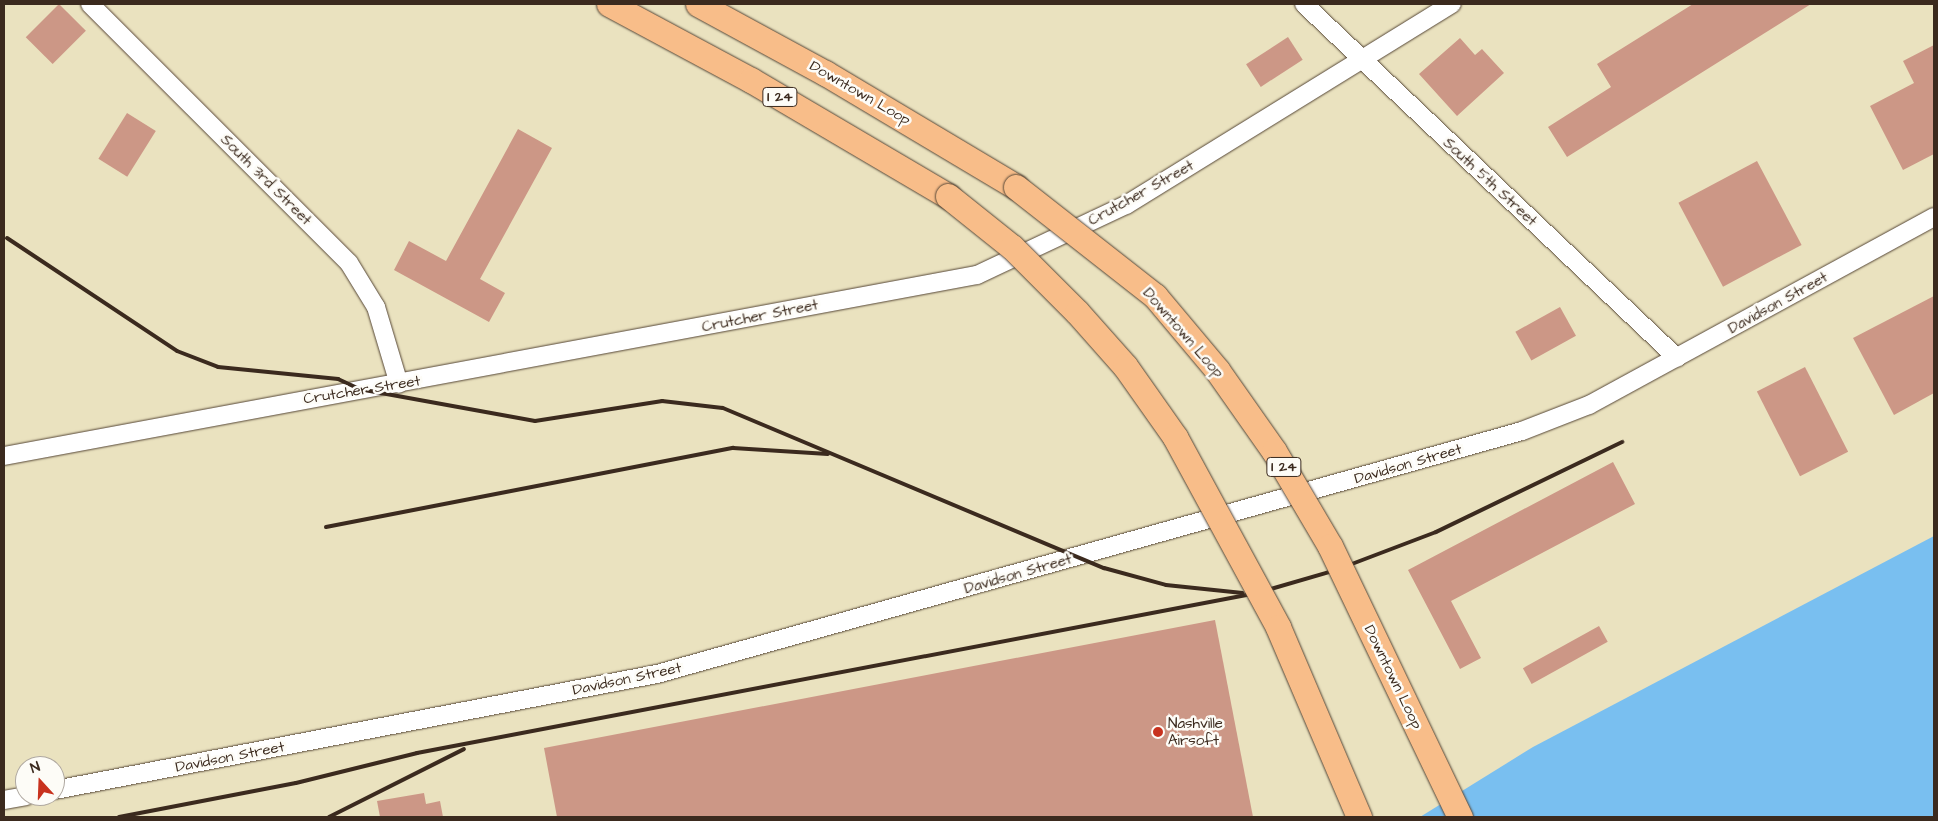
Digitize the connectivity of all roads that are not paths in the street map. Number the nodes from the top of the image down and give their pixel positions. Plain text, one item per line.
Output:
1 (90, 4) edge
2 (609, 4) edge
3 (698, 4) edge
4 (718, 4) edge
5 (1304, 4) edge
6 (1452, 4) edge
7 (754, 34) junction
8 (1362, 62) junction
9 (1934, 217) edge
10 (1677, 358) junction
11 (399, 384) junction
12 (4, 456) edge
13 (65, 788) edge
14 (1359, 817) edge
15 (1460, 817) edge

1 - 11 street, South 3rd Street
2 - 14 highway, I 24, bridge
3 - 7 highway, Downtown Loop / I 24
4 - 7 highway
5 - 8 street, South 5th Street
6 - 8 street, Crutcher Street
7 - 15 highway, Downtown Loop / I 24, bridge
8 - 10 street, South 5th Street
8 - 11 street, Crutcher Street
9 - 10 street, Davidson Street
10 - 13 street, Davidson Street
11 - 12 street, Crutcher Street

